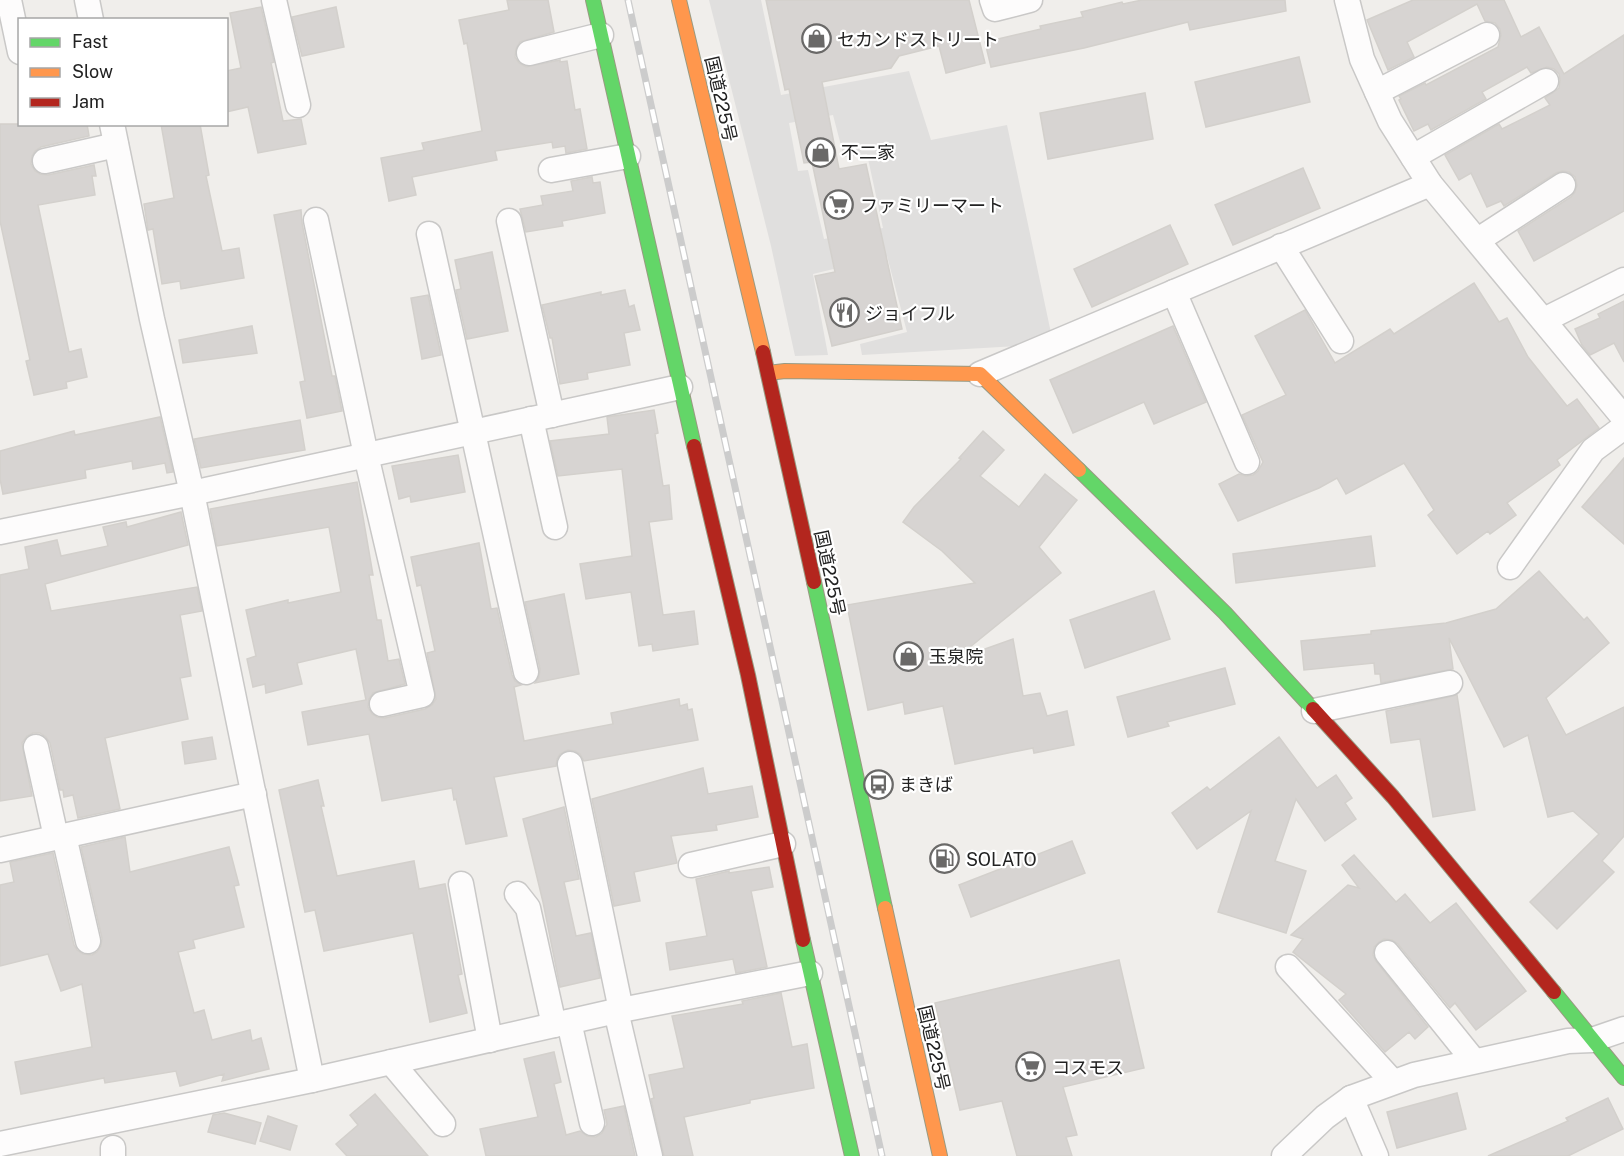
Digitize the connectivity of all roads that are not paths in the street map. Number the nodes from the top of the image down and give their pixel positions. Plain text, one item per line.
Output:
1 (9, 0) edge
2 (87, 0) edge
3 (274, 0) edge
4 (593, 0) edge
5 (679, 0) edge
6 (992, 0) edge
7 (1030, 0) edge
8 (1347, 0) edge
9 (91, 18) edge
10 (601, 35) junction
11 (1487, 35) dead end
12 (18, 43) edge
13 (529, 53) dead end
14 (1546, 81) dead end
15 (1377, 92) junction
16 (298, 105) dead end
17 (114, 135) edge
18 (628, 156) junction
19 (1413, 158) junction
20 (45, 161) dead end
21 (551, 170) dead end
22 (1430, 184) junction
23 (1563, 185) dead end
24 (316, 220) dead end
25 (509, 221) dead end
26 (429, 234) dead end
27 (1478, 240) junction
28 (1281, 246) junction
29 (1624, 280) edge
30 (1174, 292) junction
31 (1544, 320) junction
32 (1341, 341) dead end
33 (768, 373) junction
34 (980, 374) junction
35 (680, 387) junction
36 (1620, 408) edge
37 (541, 417) junction
38 (1624, 427) edge
39 (473, 432) junction
40 (366, 455) junction
41 (1247, 462) dead end
42 (192, 493) junction
43 (555, 527) dead end
44 (0, 532) edge
45 (1510, 567) dead end
46 (526, 672) dead end
47 (1450, 683) dead end
48 (382, 704) dead end
49 (1314, 711) junction
50 (36, 747) dead end
51 (570, 764) dead end
52 (254, 794) junction
53 (60, 836) junction
54 (783, 844) junction
55 (0, 850) edge
56 (691, 865) dead end
57 (461, 884) dead end
58 (517, 894) dead end
59 (88, 941) dead end
60 (1387, 953) dead end
61 (1288, 967) dead end
62 (810, 972) junction
63 (618, 1010) junction
64 (562, 1023) junction
65 (1624, 1029) edge
66 (490, 1040) junction
67 (1592, 1040) junction
68 (1474, 1061) junction
69 (391, 1062) junction
70 (1624, 1078) edge
71 (312, 1080) junction
72 (1393, 1083) junction
73 (1351, 1098) junction
74 (592, 1123) dead end
75 (443, 1124) dead end
76 (0, 1144) edge
77 (650, 1156) edge
78 (852, 1156) edge
79 (940, 1156) edge
80 (1284, 1156) edge
81 (1376, 1156) edge

1 - 12 street
2 - 9 street
3 - 16 street
4 - 10 main road
5 - 33 main road, 国道225号
6 - 7 street
8 - 15 street
10 - 13 street
10 - 18 main road
11 - 15 street
14 - 19 street
15 - 19 street
17 - 20 street
17 - 42 street
18 - 21 street
18 - 35 main road
19 - 22 street
22 - 27 street
22 - 28 street
23 - 27 street
24 - 40 street
25 - 37 street
26 - 39 street
27 - 31 street
28 - 30 street
28 - 32 street
29 - 31 street
30 - 34 street
30 - 41 street
31 - 36 street
33 - 34 main road
33 - 79 main road, 国道225号
34 - 49 main road
35 - 37 street
35 - 54 main road
37 - 39 street
37 - 43 street
38 - 45 street
39 - 40 street
39 - 46 street
40 - 42 street
40 - 48 street
42 - 44 street
42 - 52 street
47 - 49 street
49 - 67 main road
50 - 53 street
51 - 63 street
52 - 53 street
52 - 71 street
53 - 55 street
53 - 59 street
54 - 56 street
54 - 62 main road
57 - 66 street
58 - 64 street
60 - 68 street
61 - 72 street
62 - 63 street
62 - 78 main road
63 - 64 street
63 - 77 street
64 - 66 street
64 - 74 street
65 - 67 street
66 - 69 street
67 - 68 street
67 - 70 main road
68 - 72 street
69 - 71 street
69 - 75 street
71 - 76 street
72 - 73 street
73 - 80 street
73 - 81 street

